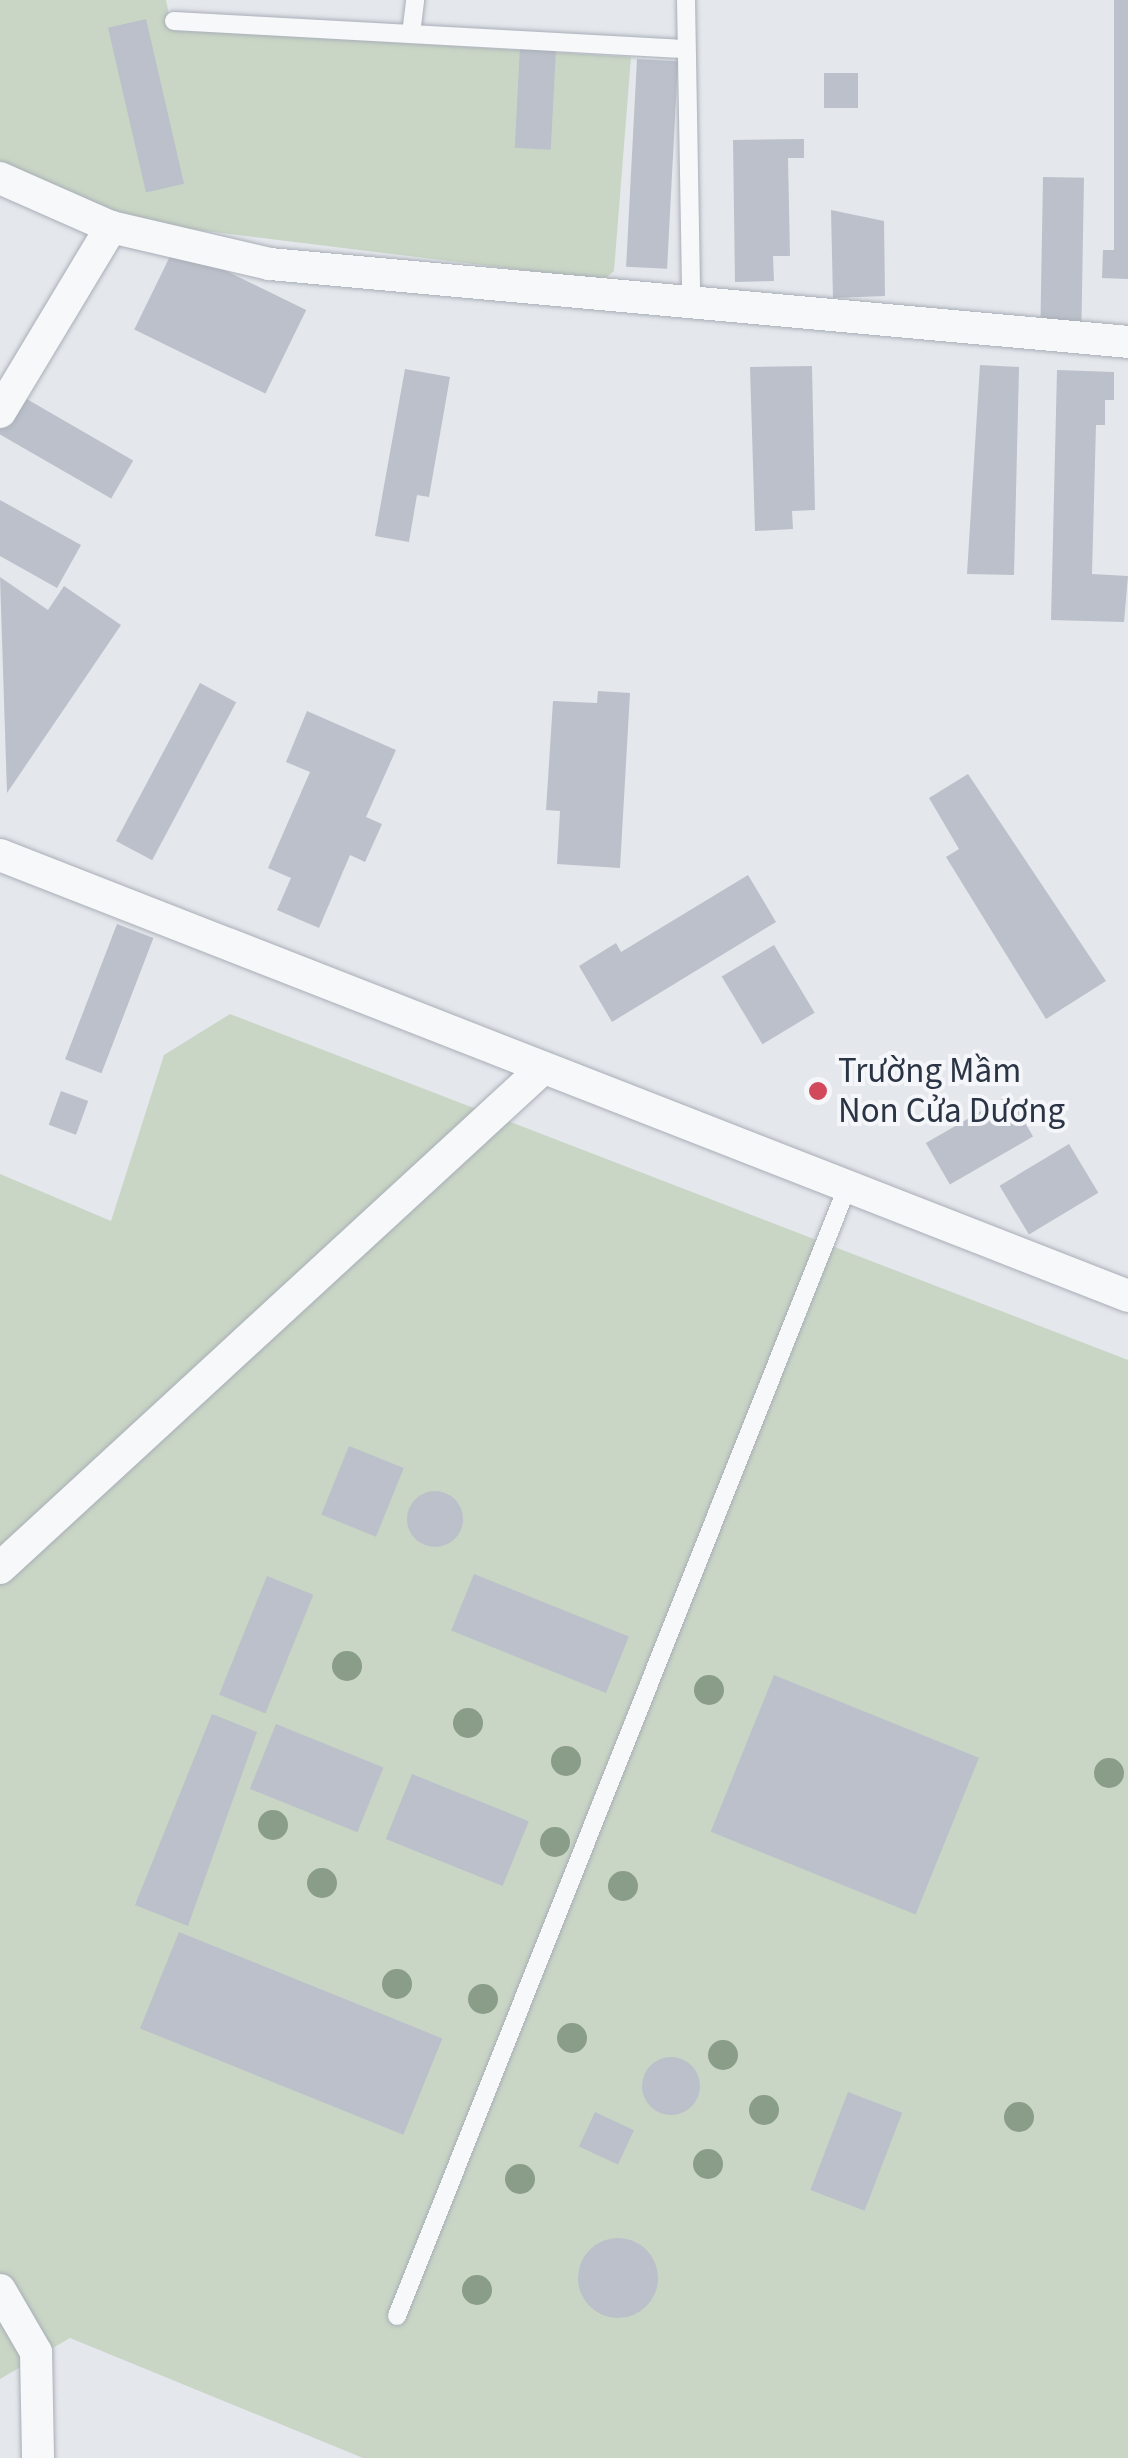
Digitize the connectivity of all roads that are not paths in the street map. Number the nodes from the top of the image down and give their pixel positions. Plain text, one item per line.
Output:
1 (415, 0) edge
2 (686, 0) edge
3 (174, 21) dead end
4 (411, 34) junction
5 (682, 49) junction
6 (0, 178) edge
7 (111, 227) junction
8 (692, 301) junction
9 (1128, 342) edge
10 (0, 412) edge
11 (0, 855) edge
12 (541, 1070) junction
13 (848, 1185) junction
14 (1128, 1296) edge
15 (0, 1568) edge
16 (0, 2290) edge
17 (396, 2316) dead end
18 (38, 2458) edge

1 - 4 lane
2 - 5 lane
3 - 4 lane
4 - 5 lane
5 - 8 lane
6 - 7 street
7 - 8 street
7 - 10 street
8 - 9 street
11 - 12 street
12 - 13 street
12 - 15 street
13 - 14 street
13 - 17 lane
16 - 18 street

